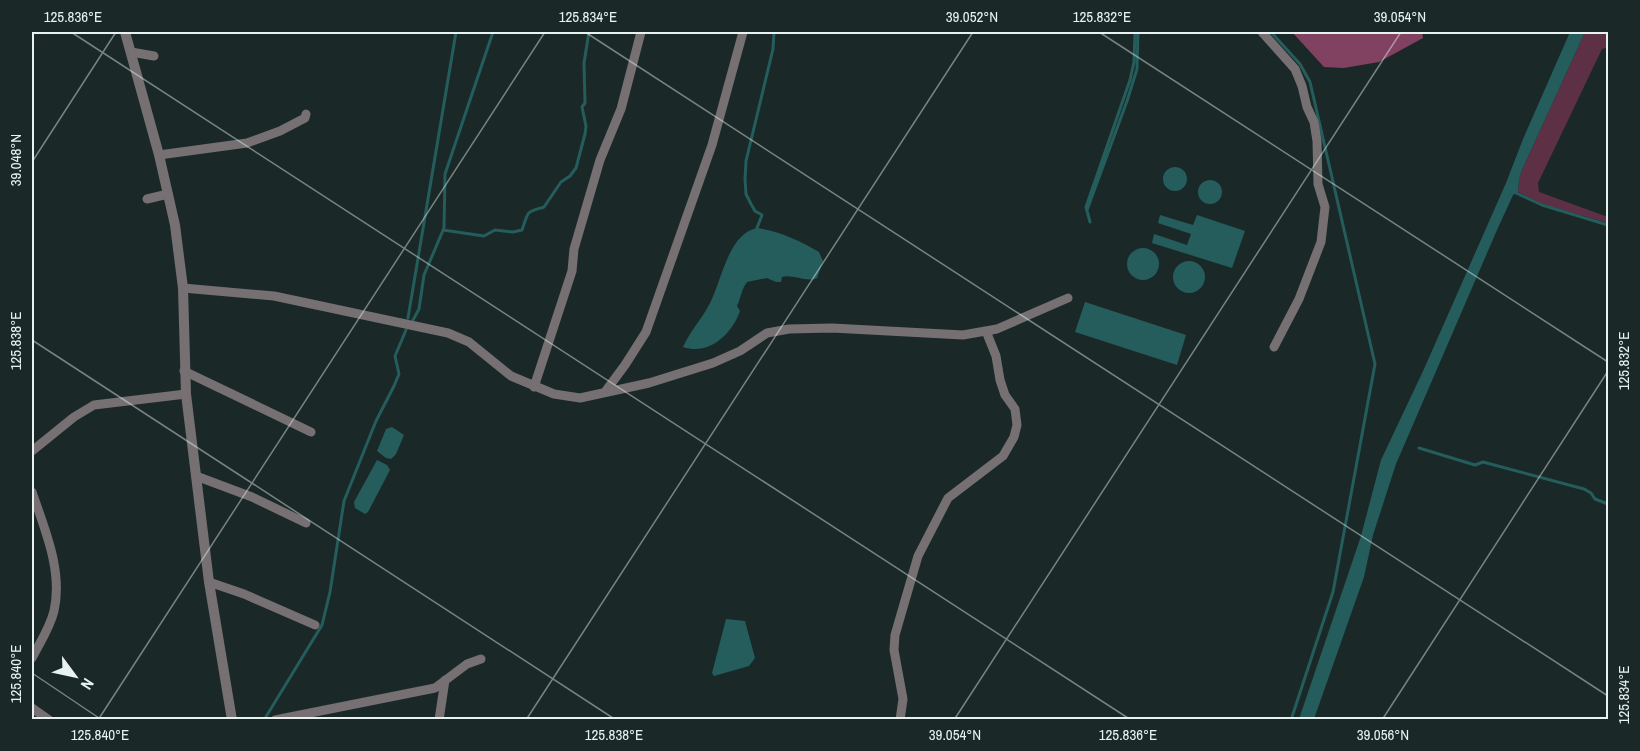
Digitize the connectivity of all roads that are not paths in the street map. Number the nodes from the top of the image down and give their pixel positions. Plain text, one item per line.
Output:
1 (125, 32) edge
2 (641, 32) edge
3 (742, 32) edge
4 (1262, 32) edge
5 (131, 52) junction
6 (154, 56) dead end
7 (306, 114) dead end
8 (159, 155) junction
9 (168, 194) junction
10 (147, 199) dead end
11 (183, 288) junction
12 (1068, 298) dead end
13 (986, 331) junction
14 (1274, 347) dead end
15 (184, 371) junction
16 (534, 387) junction
17 (605, 392) junction
18 (186, 394) junction
19 (311, 432) dead end
20 (32, 451) edge
21 (196, 476) junction
22 (32, 492) edge
23 (306, 523) dead end
24 (209, 582) junction
25 (315, 625) dead end
26 (32, 658) edge
27 (481, 659) dead end
28 (445, 680) junction
29 (32, 708) edge
30 (49, 720) edge
31 (232, 720) edge
32 (275, 720) edge
33 (439, 720) edge
34 (900, 720) edge

1 - 5 street
2 - 16 street
3 - 17 street
4 - 14 street
5 - 6 street
5 - 8 street
7 - 8 street
8 - 9 street
9 - 10 street
9 - 11 street
11 - 15 street
11 - 16 street
12 - 13 street
13 - 17 street
13 - 34 street
15 - 18 street
15 - 19 street
16 - 17 street
18 - 20 street
18 - 21 street
21 - 23 street
21 - 24 street
22 - 26 street
24 - 25 street
24 - 31 street
27 - 28 street
28 - 32 street
28 - 33 street
29 - 30 street

